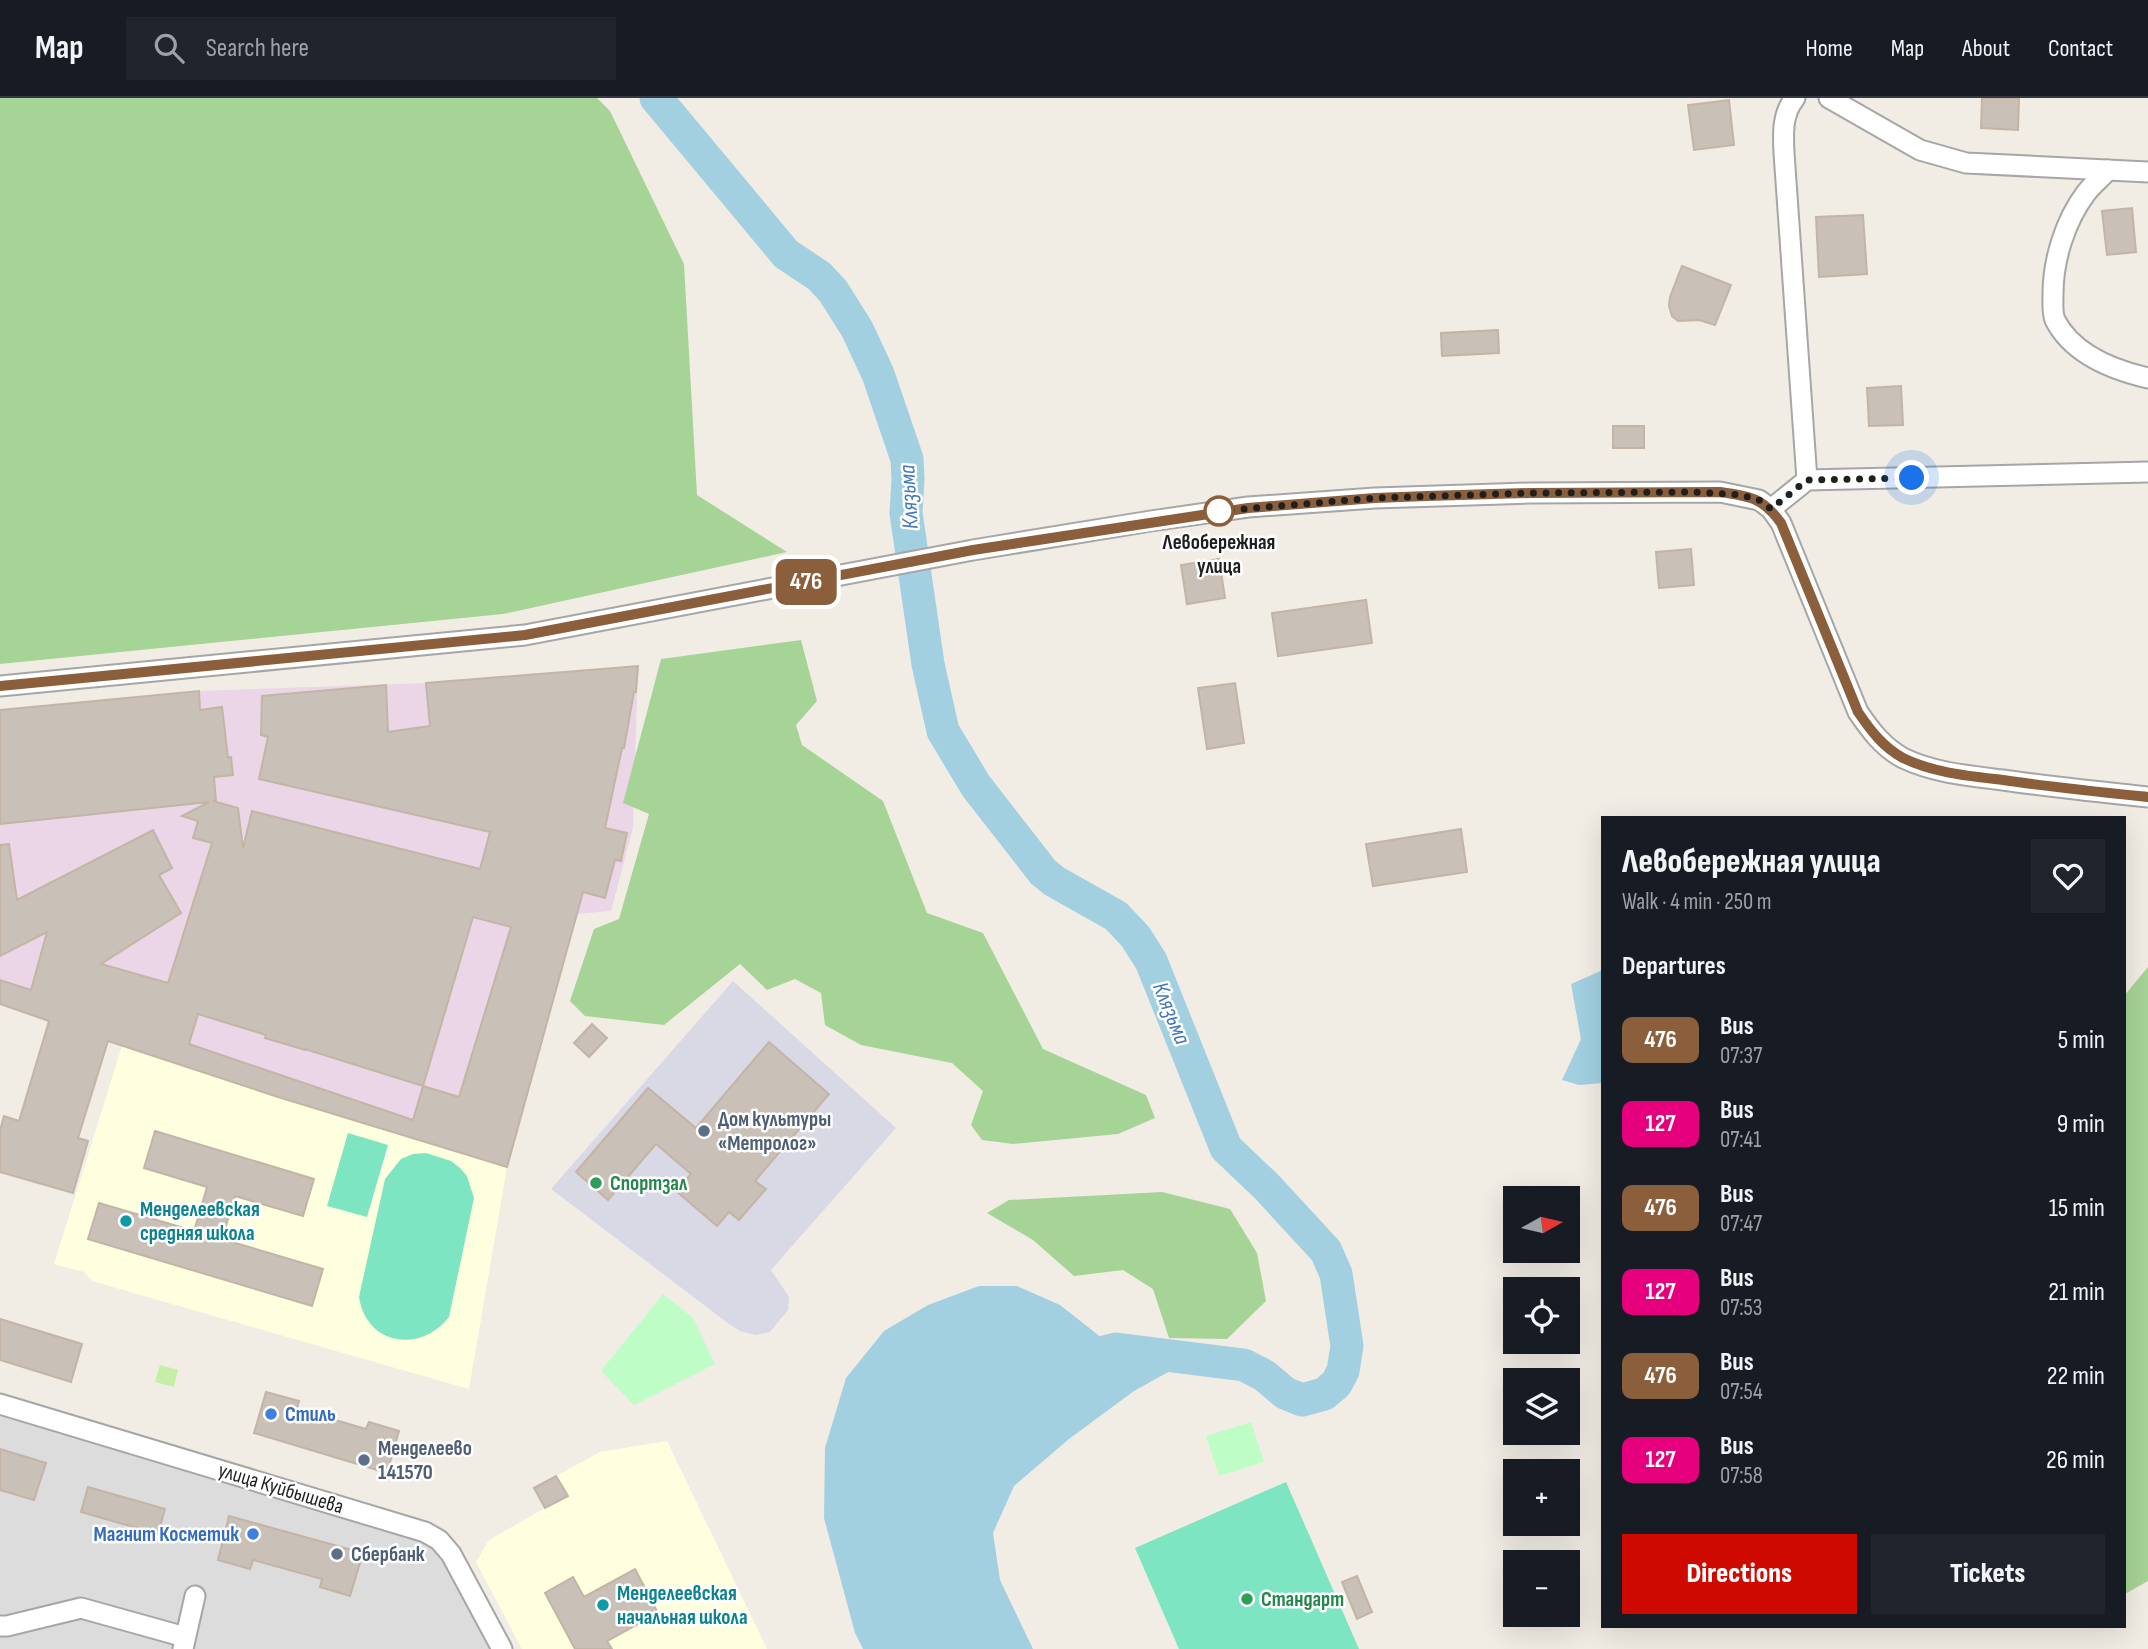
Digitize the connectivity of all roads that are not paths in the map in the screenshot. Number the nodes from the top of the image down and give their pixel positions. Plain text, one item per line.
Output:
1 (1795, 98) edge
2 (1829, 98) edge
3 (2108, 170) junction
4 (2148, 172) edge
5 (2148, 378) edge
6 (2148, 472) edge
7 (1807, 480) junction
8 (1771, 509) junction
9 (0, 686) edge
10 (2148, 797) edge
11 (0, 1404) edge
12 (195, 1596) dead end
13 (0, 1626) edge
14 (184, 1643) edge
15 (502, 1649) edge

1 - 7 street
2 - 3 street
3 - 4 street
3 - 5 street
6 - 7 street
7 - 8 street
8 - 9 street
8 - 10 street
11 - 15 street, улица Куйбышева
12 - 14 street
13 - 14 street

